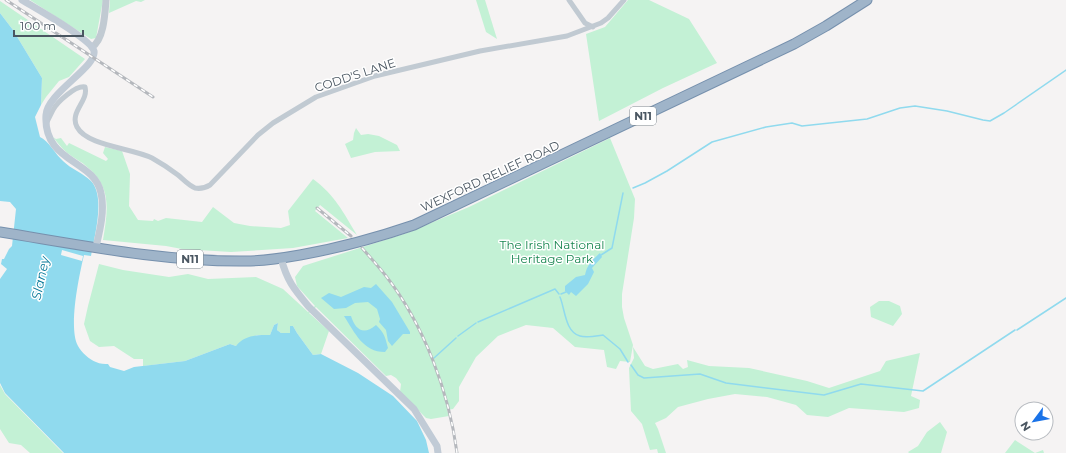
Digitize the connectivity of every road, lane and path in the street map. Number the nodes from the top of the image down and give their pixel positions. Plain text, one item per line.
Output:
1 (22, 0) edge
2 (106, 0) edge
3 (569, 0) edge
4 (624, 0) edge
5 (867, 0) edge
6 (592, 27) junction
7 (92, 47) junction
8 (46, 124) junction
9 (0, 232) edge
10 (94, 247) junction
11 (281, 258) junction
12 (438, 453) edge

1 - 7 main road
2 - 7 street
3 - 6 street
4 - 6 street
5 - 11 highway, WEXFORD RELIEF ROAD / N11
6 - 8 street, CODD'S LANE
7 - 8 main road
8 - 10 main road
9 - 10 highway, N11
10 - 11 highway, WEXFORD RELIEF ROAD / N11
11 - 12 main road

